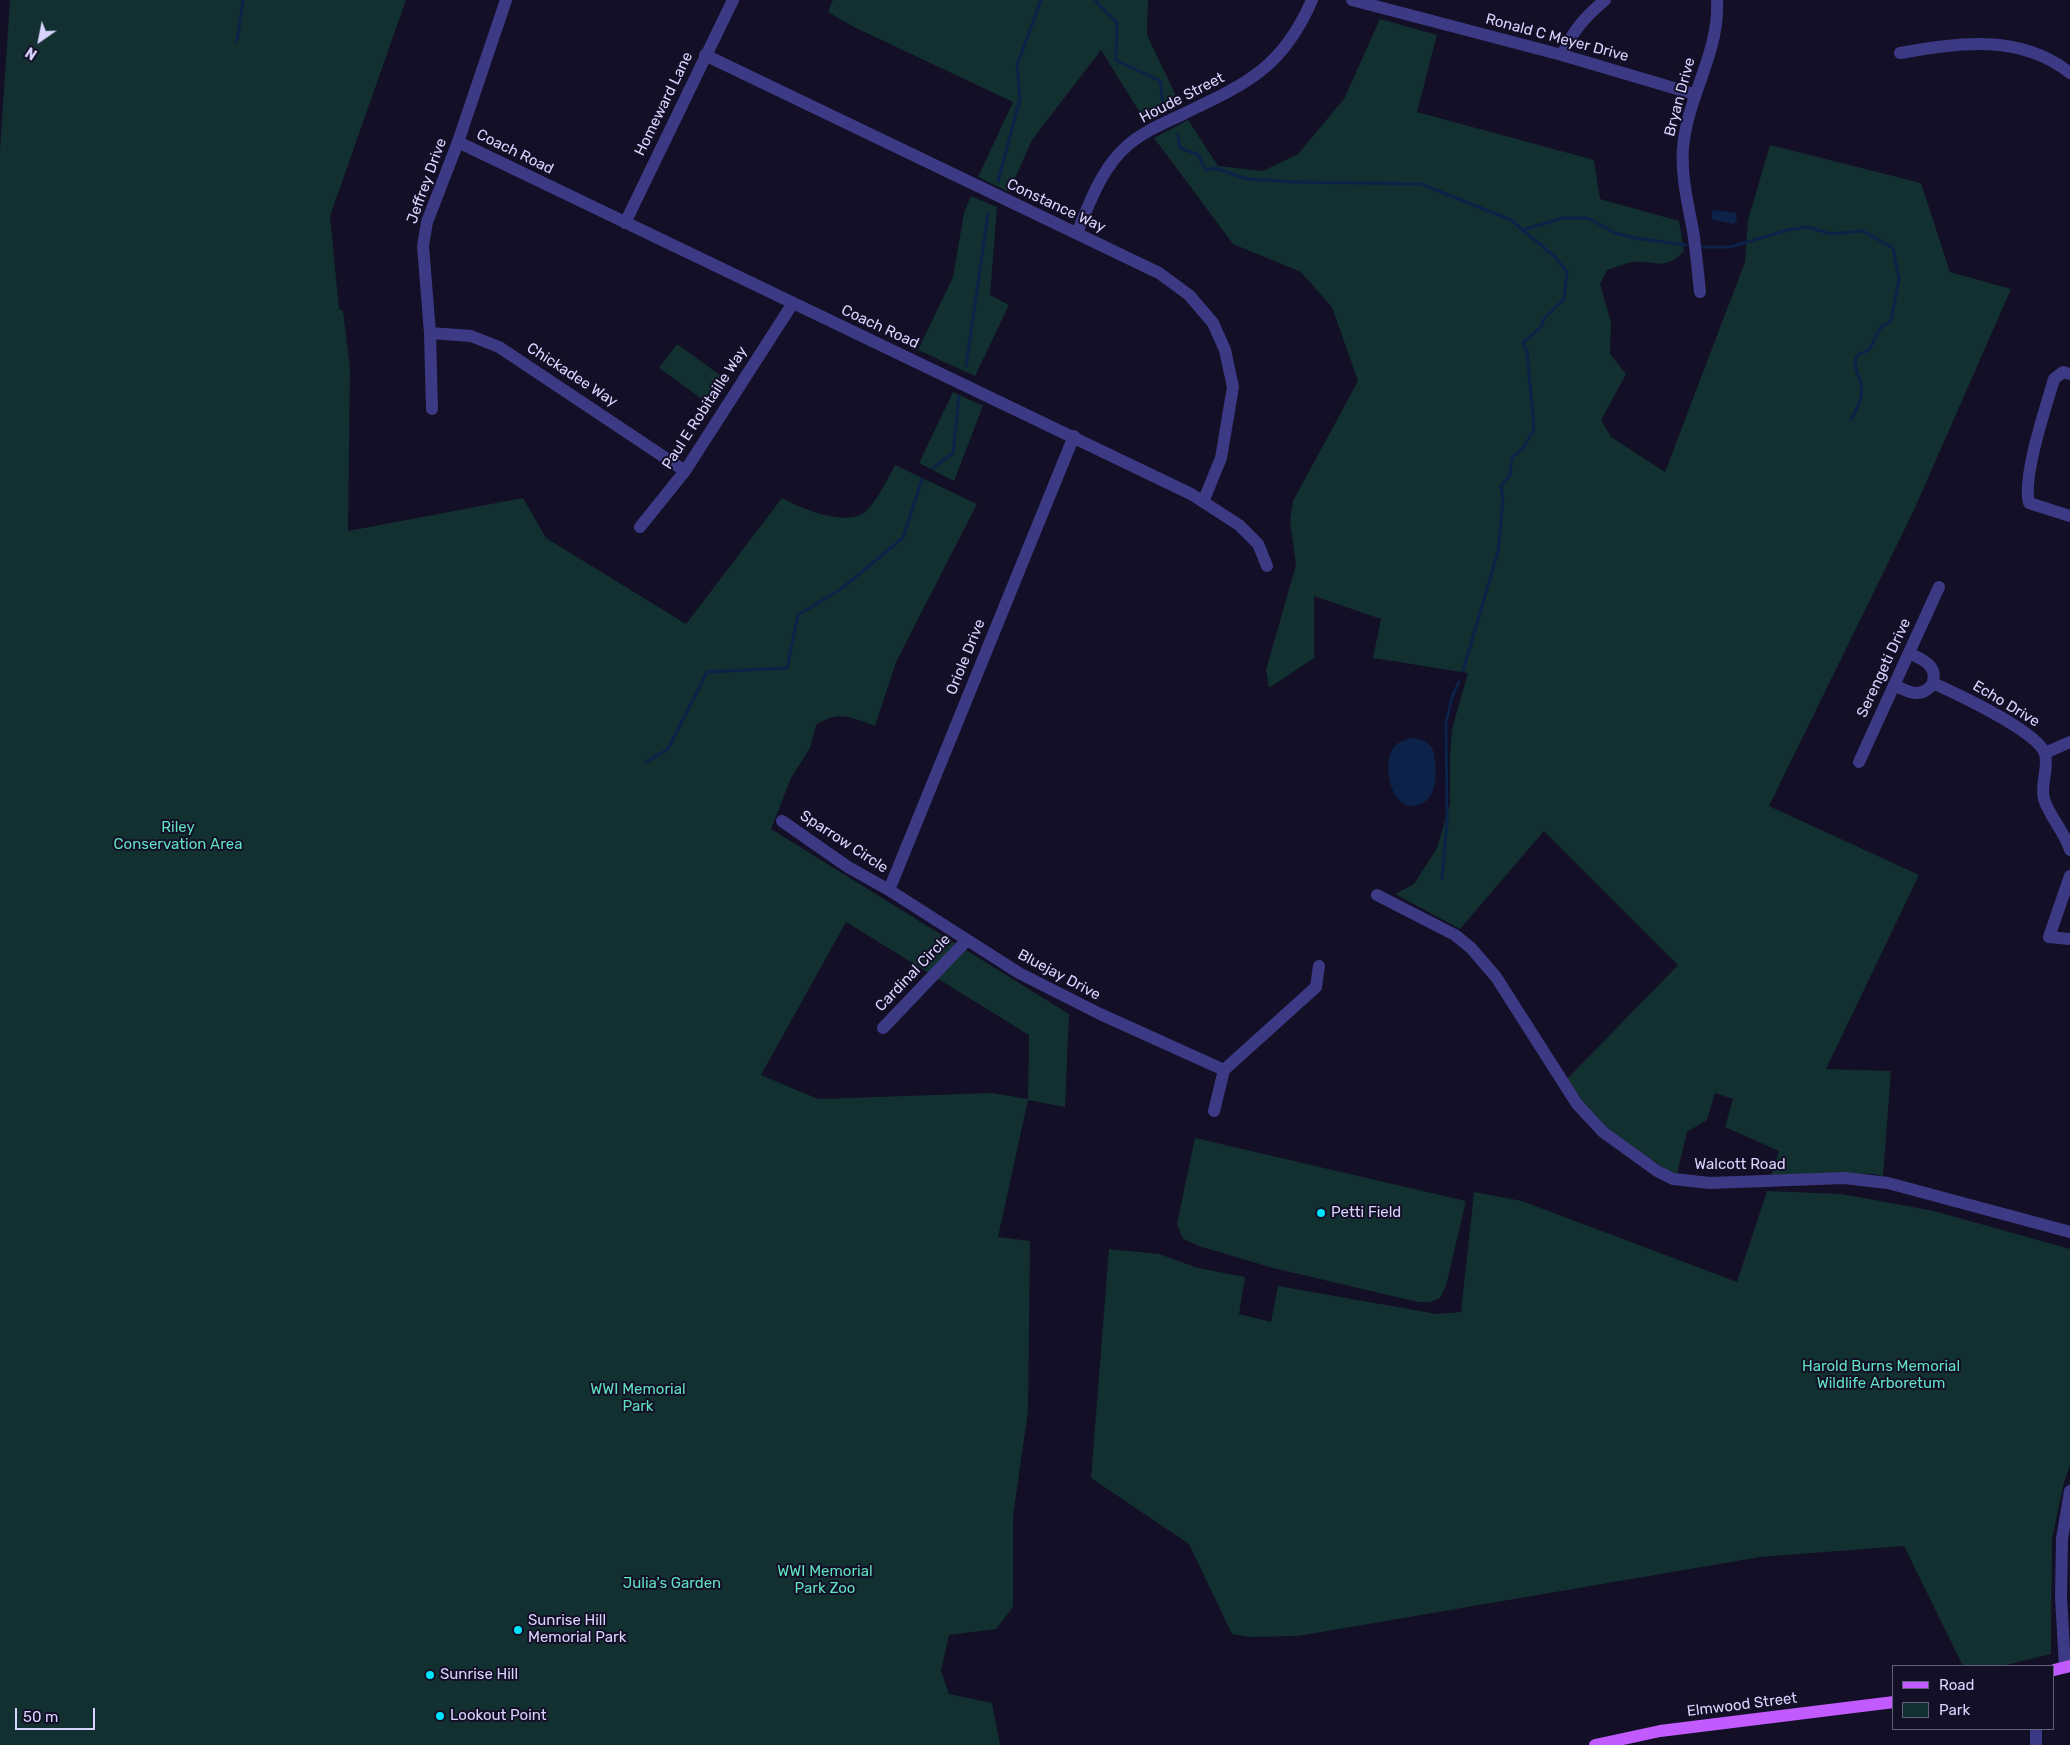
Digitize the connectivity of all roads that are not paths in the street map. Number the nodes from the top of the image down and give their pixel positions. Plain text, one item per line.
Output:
1 (506, 0) edge
2 (733, 0) edge
3 (1312, 0) edge
4 (1352, 0) edge
5 (1605, 0) edge
6 (1717, 0) edge
7 (1900, 53) dead end
8 (1562, 55) junction
9 (705, 56) junction
10 (2070, 73) edge
11 (1694, 94) junction
12 (458, 142) junction
13 (625, 223) junction
14 (1076, 233) junction
15 (1700, 292) dead end
16 (793, 304) junction
17 (430, 333) junction
18 (2064, 376) edge
19 (432, 409) dead end
20 (1074, 436) junction
21 (685, 471) junction
22 (1203, 502) junction
23 (2070, 516) edge
24 (640, 527) dead end
25 (1267, 566) dead end
26 (1939, 587) dead end
27 (1909, 653) junction
28 (1933, 683) junction
29 (1894, 684) junction
30 (2070, 742) edge
31 (2045, 753) junction
32 (1859, 762) dead end
33 (782, 821) dead end
34 (2070, 850) edge
35 (2070, 876) edge
36 (889, 890) junction
37 (1377, 895) dead end
38 (2070, 938) edge
39 (967, 940) junction
40 (1319, 966) dead end
41 (883, 1028) dead end
42 (1224, 1070) junction
43 (1214, 1111) dead end
44 (2070, 1232) edge
45 (2070, 1491) edge
46 (2063, 1668) edge
47 (1892, 1702) edge
48 (2036, 1730) edge
49 (1595, 1745) edge
50 (2036, 1745) edge

1 - 12 street, Jeffrey Drive
2 - 9 street, Homeward Lane
3 - 14 street, Houde Street
4 - 8 street, Ronald C Meyer Drive
5 - 8 street
6 - 11 street, Bryan Drive
7 - 10 street
8 - 11 street, Ronald C Meyer Drive
9 - 13 street, Homeward Lane
9 - 14 street, Constance Way
11 - 15 street, Bryan Drive
12 - 13 street, Coach Road
12 - 17 street, Jeffrey Drive
13 - 16 street, Coach Road
14 - 22 street, Constance Way
16 - 20 street, Coach Road
16 - 21 street, Paul E Robitaille Way
17 - 19 street, Jeffrey Drive
17 - 21 street, Chickadee Way
18 - 23 street
20 - 22 street, Coach Road
20 - 36 street, Oriole Drive
21 - 24 street, Paul E Robitaille Way
22 - 25 street, Coach Road
26 - 27 street, Serengeti Drive
27 - 28 street
27 - 29 street, Serengeti Drive
28 - 29 street
28 - 31 street, Echo Drive
29 - 32 street, Serengeti Drive
30 - 31 street
31 - 34 street
33 - 36 street, Sparrow Circle
35 - 38 street
36 - 39 street, Bluejay Drive
37 - 44 street, Walcott Road
39 - 41 street, Cardinal Circle
39 - 42 street, Bluejay Drive
40 - 42 street
42 - 43 street
45 - 46 street
47 - 49 main road, Elmwood Street
48 - 50 street

